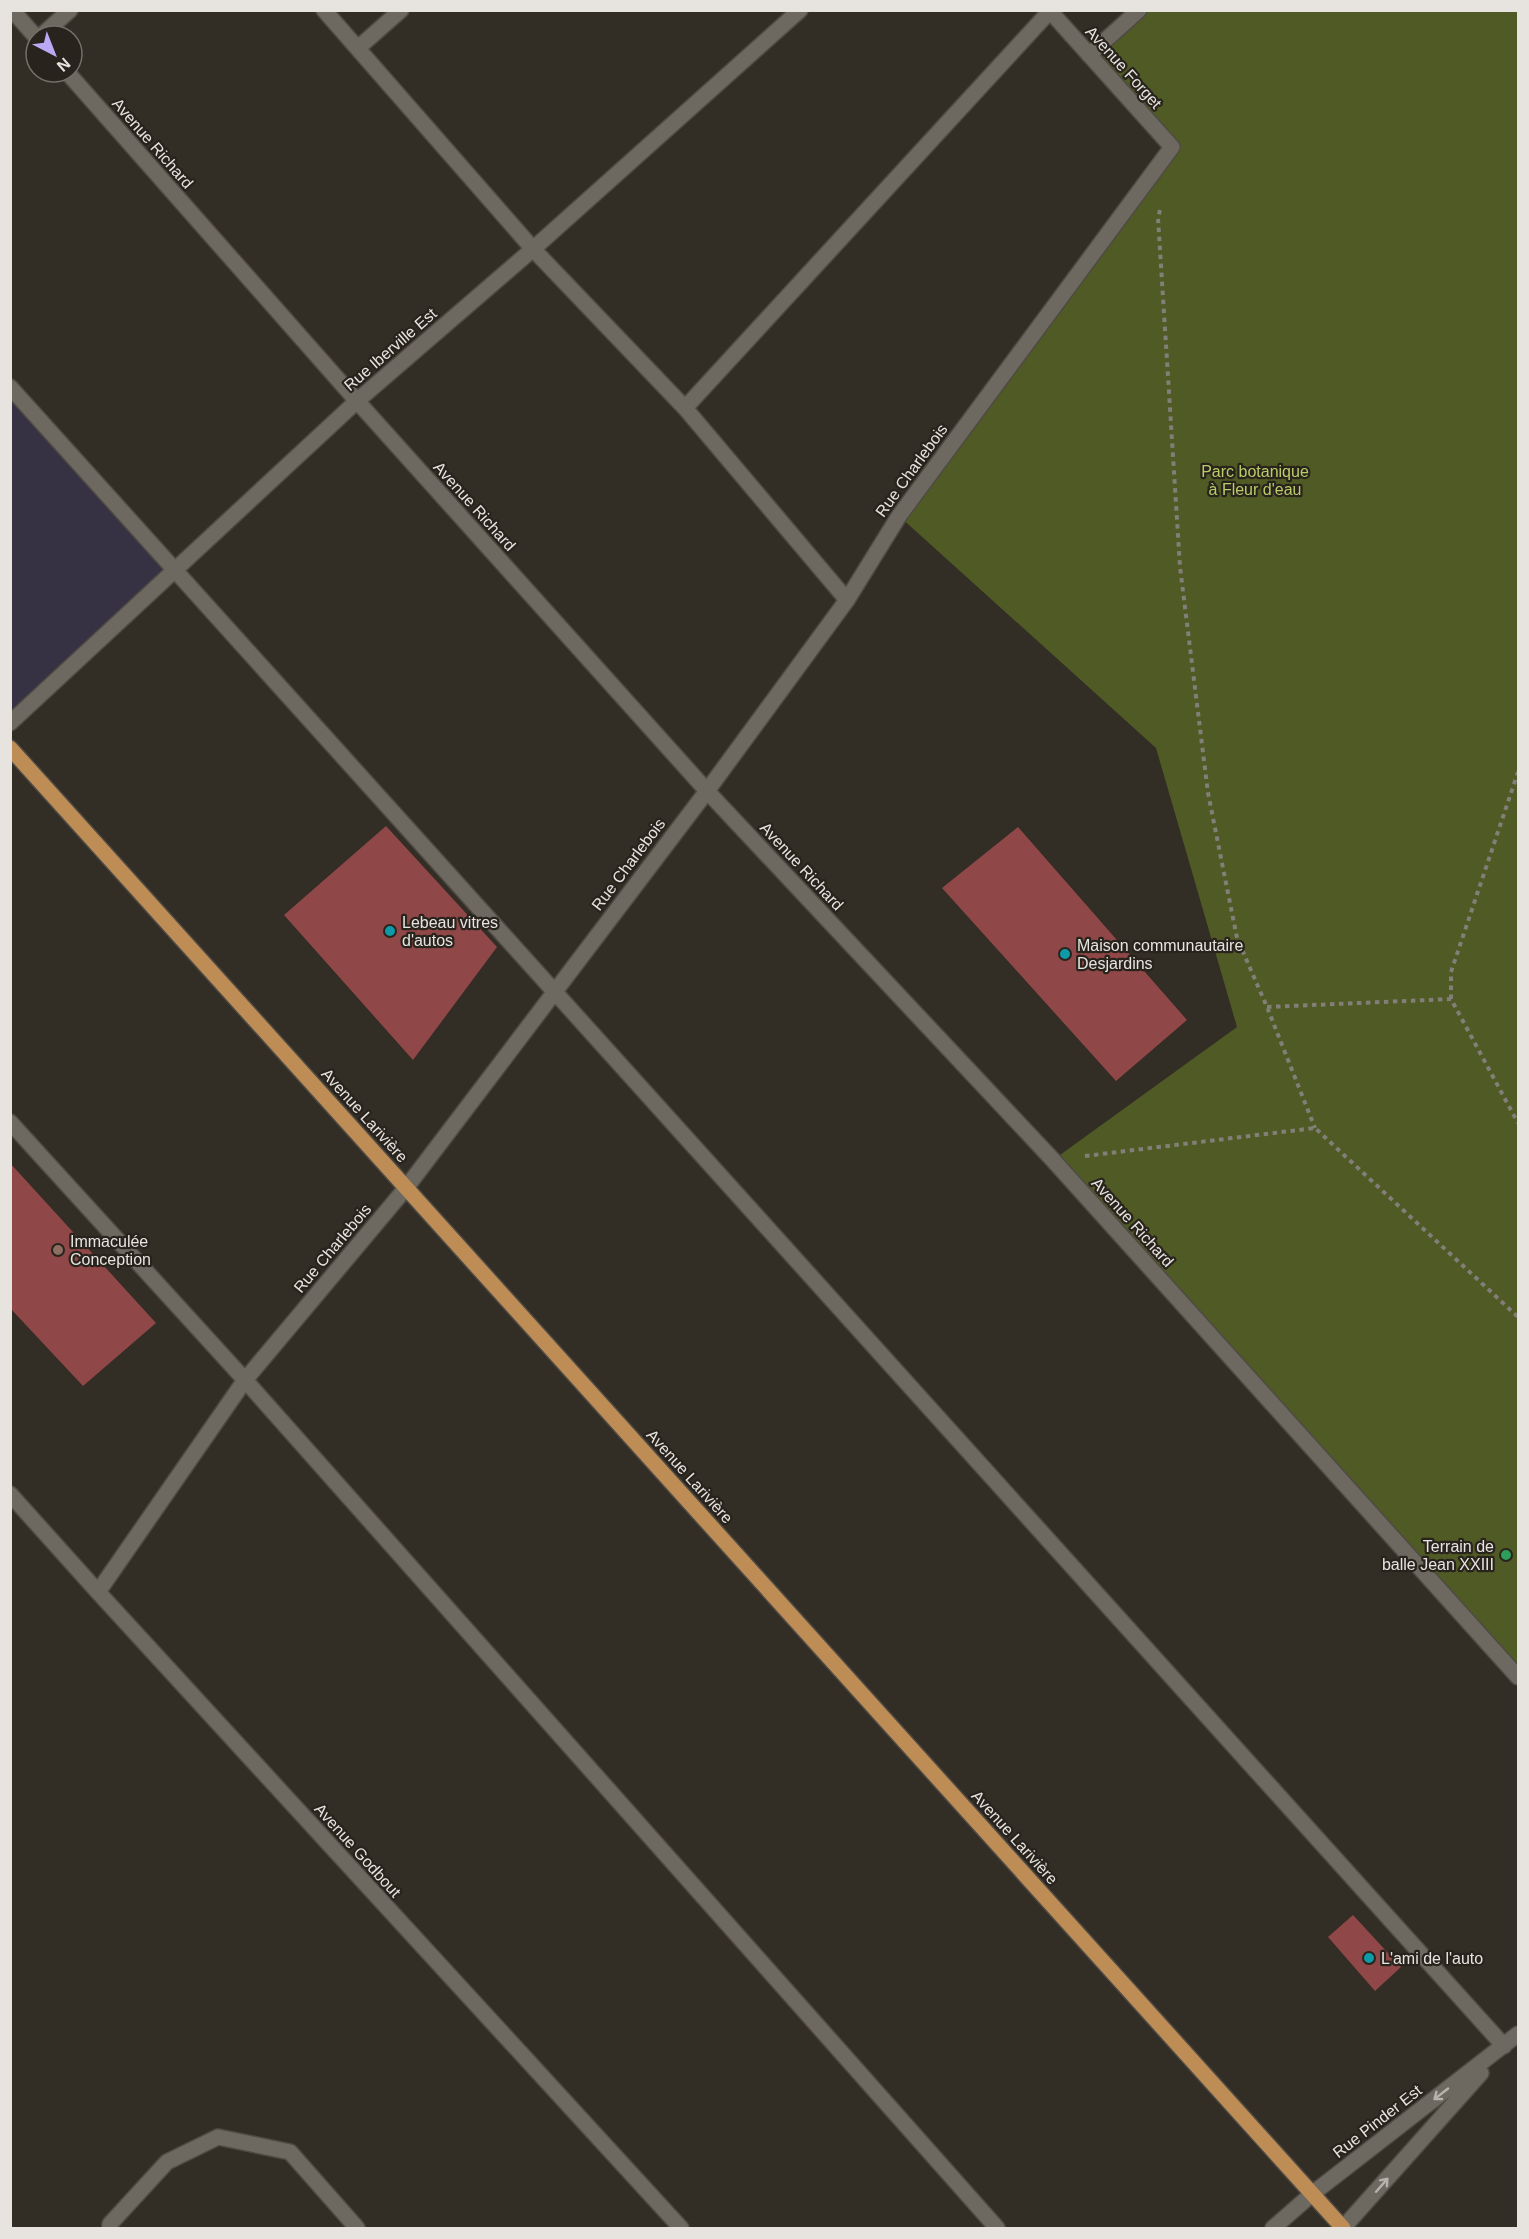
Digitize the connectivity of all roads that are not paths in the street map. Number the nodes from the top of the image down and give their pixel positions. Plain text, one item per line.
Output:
1 (12, 10) edge
2 (70, 10) edge
3 (324, 10) edge
4 (401, 10) edge
5 (800, 10) edge
6 (1139, 10) edge
7 (1049, 11) edge
8 (24, 24) edge
9 (54, 24) edge
10 (358, 48) junction
11 (1089, 55) junction
12 (78, 84) edge
13 (1172, 147) joint
14 (533, 249) junction
15 (10, 387) edge
16 (357, 401) junction
17 (685, 408) junction
18 (176, 568) junction
19 (847, 600) junction
20 (10, 723) edge
21 (10, 748) edge
22 (706, 791) junction
23 (554, 990) junction
24 (10, 1122) edge
25 (406, 1188) junction
26 (245, 1380) junction
27 (10, 1494) edge
28 (98, 1592) junction
29 (1518, 1677) edge
30 (1518, 2034) edge
31 (1504, 2046) junction
32 (1312, 2194) junction
33 (110, 2229) edge
34 (357, 2229) edge
35 (681, 2229) edge
36 (997, 2229) edge
37 (1274, 2229) edge
38 (1343, 2229) edge

1 - 8 street
2 - 9 street
3 - 10 street
4 - 10 street
5 - 14 street, Rue Iberville Est
6 - 11 street
7 - 11 street, Avenue Forget
7 - 17 street
10 - 14 street
11 - 13 street, Avenue Forget
12 - 16 street, Avenue Richard
13 - 19 street, Rue Charlebois
14 - 16 street, Rue Iberville Est
14 - 17 street
15 - 18 street
16 - 18 street, Rue Iberville Est
16 - 22 street, Avenue Richard
17 - 19 street
18 - 20 street, Rue Iberville Est
18 - 23 street
19 - 22 street, Rue Charlebois
21 - 25 main road, Avenue Larivière
22 - 23 street, Rue Charlebois
22 - 29 street, Avenue Richard
23 - 25 street, Rue Charlebois
23 - 31 street
24 - 26 street
25 - 26 street, Rue Charlebois
25 - 32 main road, Avenue Larivière
26 - 28 street, Rue Charlebois
26 - 36 street
27 - 28 street, Avenue Godbout
28 - 35 street, Avenue Godbout
30 - 31 street, Rue Pinder Est
31 -> 32 street, Rue Pinder Est
38 -> 31 street, Rue Pinder Est
32 - 37 street, Rue Pinder Est
32 - 38 main road, Avenue Larivière
33 - 34 street

